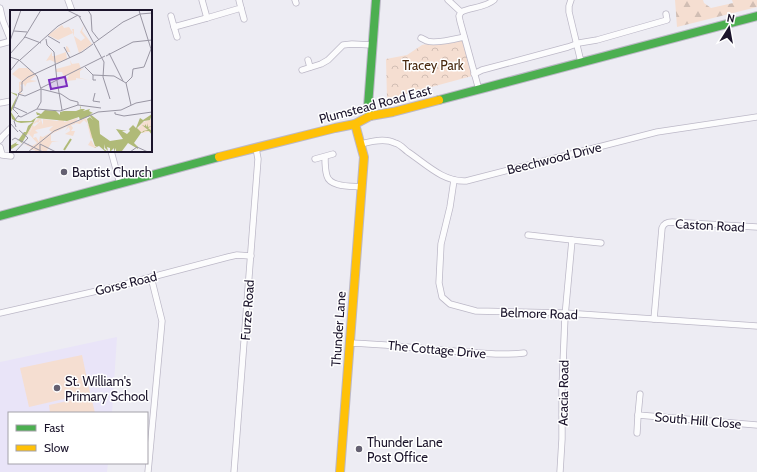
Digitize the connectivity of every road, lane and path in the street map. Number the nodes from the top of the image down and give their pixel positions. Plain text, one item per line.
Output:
1 (68, 0) edge
2 (202, 0) edge
3 (239, 0) edge
4 (376, 0) edge
5 (448, 0) edge
6 (494, 0) edge
7 (571, 0) edge
8 (0, 8) edge
9 (241, 8) junction
10 (72, 10) edge
11 (461, 12) junction
12 (171, 16) dead end
13 (757, 16) edge
14 (207, 18) junction
15 (244, 19) dead end
16 (667, 20) dead end
17 (174, 27) junction
18 (177, 37) dead end
19 (464, 37) junction
20 (10, 38) edge
21 (421, 38) dead end
22 (10, 41) edge
23 (0, 44) edge
24 (577, 44) junction
25 (372, 45) junction
26 (308, 60) dead end
27 (580, 62) junction
28 (310, 67) junction
29 (302, 70) dead end
30 (474, 74) junction
31 (479, 90) junction
32 (10, 101) edge
33 (0, 103) edge
34 (370, 116) junction
35 (757, 117) edge
36 (355, 124) junction
37 (10, 129) edge
38 (0, 140) edge
39 (361, 144) junction
40 (0, 147) edge
41 (256, 148) junction
42 (111, 152) edge
43 (333, 154) dead end
44 (11, 156) dead end
45 (325, 157) junction
46 (315, 159) dead end
47 (454, 180) junction
48 (120, 184) junction
49 (361, 187) junction
50 (0, 216) edge
51 (757, 227) edge
52 (528, 235) dead end
53 (572, 240) junction
54 (601, 243) dead end
55 (251, 256) junction
56 (151, 277) junction
57 (0, 313) edge
58 (565, 313) junction
59 (654, 319) junction
60 (757, 326) edge
61 (349, 343) junction
62 (524, 353) dead end
63 (640, 394) dead end
64 (638, 415) junction
65 (757, 425) edge
66 (637, 433) dead end
67 (148, 472) edge
68 (234, 472) edge
69 (340, 472) edge
70 (560, 472) edge

1 - 10 street
2 - 14 street
3 - 9 street
4 - 25 street
5 - 11 street
6 - 11 street
7 - 24 street
8 - 20 street
9 - 14 street
9 - 15 street
11 - 19 street
12 - 17 street
13 - 27 street, Plumstead Road East
14 - 17 street
16 - 24 street
17 - 18 street
19 - 21 street
19 - 30 street
22 - 23 street
24 - 27 street
24 - 30 street
25 - 28 street
25 - 34 street
26 - 28 street
27 - 31 street, Plumstead Road East
28 - 29 street
30 - 31 street
31 - 34 street, Plumstead Road East
32 - 33 street
34 - 36 street, Plumstead Road East
35 - 47 street, Beechwood Drive
36 - 39 street, Thunder Lane
36 - 41 street, Plumstead Road East
37 - 38 street
39 - 47 street, Beechwood Drive
39 - 49 street, Thunder Lane
40 - 44 street
41 - 48 street, Plumstead Road East
41 - 55 street, Furze Road
42 - 48 street
43 - 45 street
45 - 46 street
45 - 49 street
47 - 58 street, Belmore Road
48 - 50 street, Plumstead Road East
49 - 61 street, Thunder Lane
51 - 59 street, Caston Road
52 - 53 street
53 - 54 street
53 - 58 street, Acacia Road
55 - 56 street, Gorse Road
55 - 68 street, Furze Road
56 - 57 street, Gorse Road
56 - 67 street
58 - 59 street, Belmore Road
58 - 70 street, Acacia Road
59 - 60 street, Belmore Road
61 - 62 street, The Cottage Drive
61 - 69 street, Thunder Lane
63 - 64 street, South Hill Close
64 - 65 street, South Hill Close
64 - 66 street, South Hill Close

